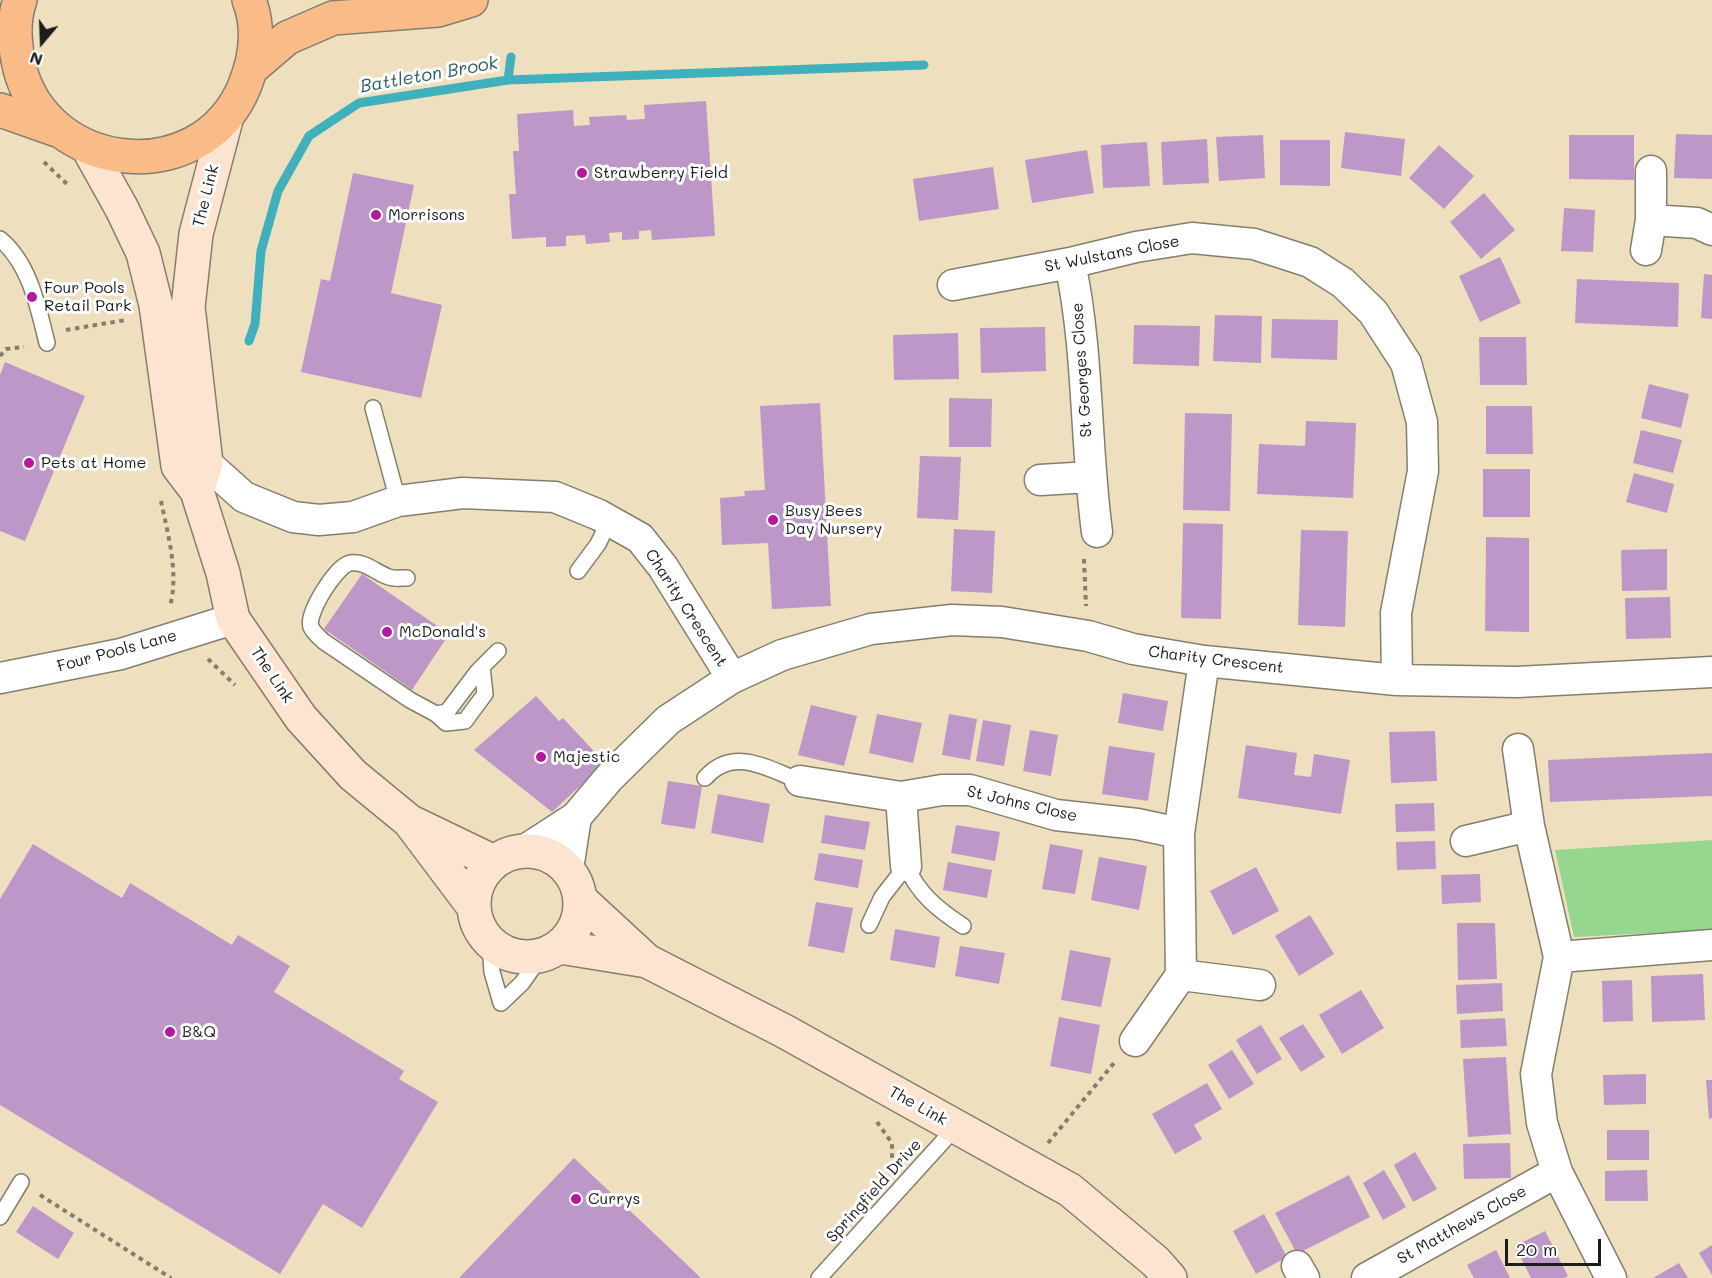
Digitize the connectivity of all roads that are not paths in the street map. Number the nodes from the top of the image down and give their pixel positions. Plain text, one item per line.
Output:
1 (20, 0) edge
2 (249, 0) edge
3 (471, 0) edge
4 (253, 67) junction
5 (0, 110) edge
6 (227, 116) junction
7 (58, 130) junction
8 (88, 148) junction
9 (1651, 171) dead end
10 (1652, 220) junction
11 (1712, 230) edge
12 (0, 239) edge
13 (1646, 250) dead end
14 (1070, 263) junction
15 (953, 285) dead end
16 (47, 343) dead end
17 (373, 408) dead end
18 (201, 477) junction
19 (1090, 477) junction
20 (1040, 480) dead end
21 (398, 501) junction
22 (609, 521) junction
23 (1097, 532) road end
24 (578, 571) dead end
25 (407, 578) dead end
26 (233, 619) junction
27 (498, 651) dead end
28 (1204, 661) junction
29 (1712, 672) edge
30 (0, 678) edge
31 (732, 678) junction
32 (1397, 680) junction
33 (1518, 748) dead end
34 (705, 778) dead end
35 (800, 781) joint
36 (901, 797) junction
37 (576, 817) junction
38 (409, 821) junction
39 (1529, 826) junction
40 (1179, 833) junction
41 (1466, 841) dead end
42 (525, 850) junction
43 (494, 862) junction
44 (906, 866) junction
45 (568, 869) junction
46 (581, 900) junction
47 (473, 906) junction
48 (869, 925) dead end
49 (963, 926) dead end
50 (490, 943) junction
51 (1712, 945) edge
52 (550, 951) junction
53 (1559, 957) junction
54 (646, 961) junction
55 (1182, 975) junction
56 (1260, 985) dead end
57 (1135, 1041) road end
58 (956, 1127) junction
59 (1557, 1173) junction
60 (21, 1182) road end
61 (0, 1217) edge
62 (819, 1278) edge
63 (1170, 1278) edge
64 (1367, 1278) edge
65 (1611, 1278) edge

1 - 7 highway
2 - 4 highway
3 - 4 highway
4 - 6 highway
5 - 7 highway
6 - 8 highway
6 - 18 street, The Link
7 - 8 highway
8 - 18 street, The Link
9 - 10 street
10 - 11 street
10 - 13 street
12 - 16 lane
14 - 15 street, St Wulstans Close
14 - 19 street, St Georges Close
14 - 32 street, St Wulstans Close
17 - 21 lane
18 - 21 street, Charity Crescent
18 - 26 street, The Link
19 - 20 street
19 - 23 street, St Georges Close
21 - 22 street, Charity Crescent
22 - 24 lane
22 - 31 street, Charity Crescent
25 - 27 lane
26 - 30 street, Four Pools Lane
26 - 38 street, The Link
28 - 31 street, Charity Crescent
28 - 32 street, Charity Crescent
28 - 40 street
29 - 32 street, Charity Crescent
31 - 37 street, Charity Crescent
33 - 39 street
34 - 35 lane
35 - 36 street, St Johns Close
36 - 40 street, St Johns Close
36 - 44 street
37 - 42 street, Charity Crescent
37 - 45 street
38 - 43 street, The Link
38 - 47 street, The Link
39 - 41 street
39 - 53 street
40 - 55 street
42 - 43 street
42 - 45 street
43 - 47 street
44 - 48 lane
44 - 49 lane
45 - 46 street, The Link
46 - 52 street
46 - 54 street, The Link
47 - 50 street, The Link
50 - 52 street, The Link
50 - 52 lane
51 - 53 street
52 - 54 street, The Link
53 - 59 street
54 - 58 street, The Link
55 - 56 street
55 - 57 street
58 - 62 lane, Springfield Drive
58 - 63 street, The Link
59 - 64 street, St Matthews Close
59 - 65 street
60 - 61 lane

